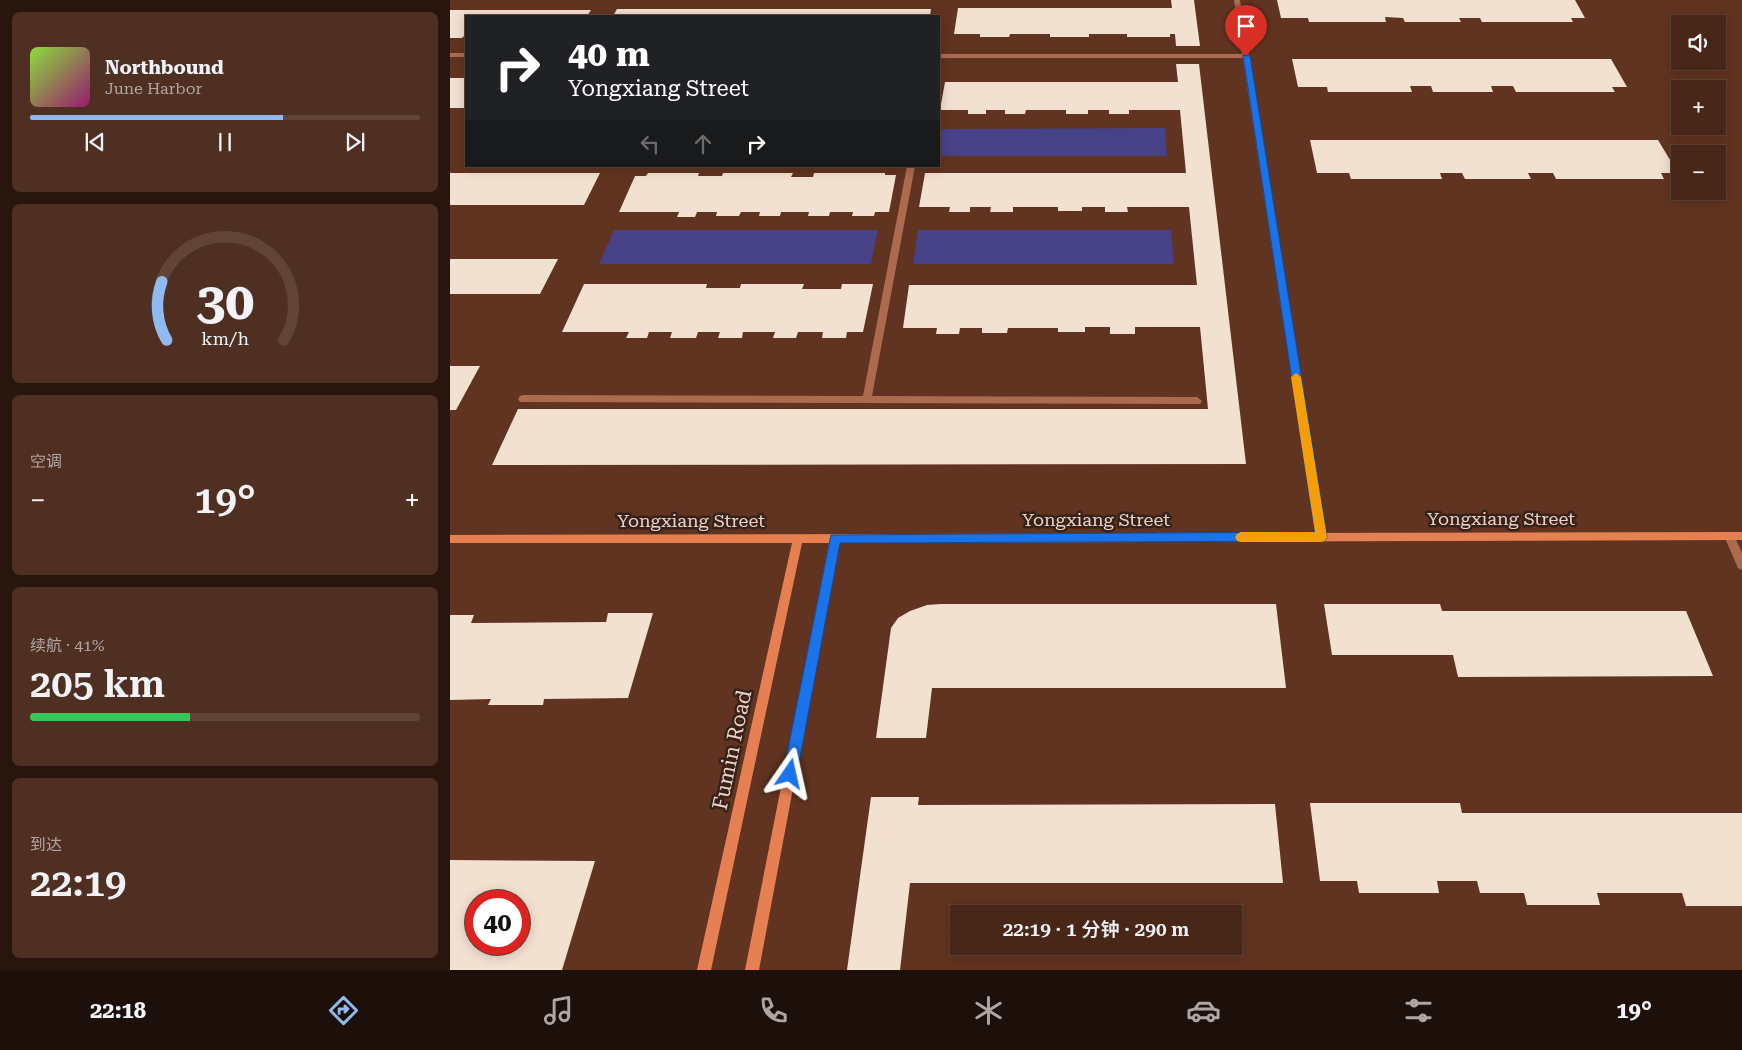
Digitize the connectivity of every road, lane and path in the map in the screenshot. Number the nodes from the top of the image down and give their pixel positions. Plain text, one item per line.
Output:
1 (1237, 0) edge
2 (450, 55) edge
3 (465, 55) edge
4 (940, 56) edge
5 (1246, 56) junction
6 (911, 167) edge
7 (523, 399) dead end
8 (867, 400) junction
9 (1197, 401) dead end
10 (1729, 536) junction
11 (1742, 536) edge
12 (1321, 537) junction
13 (798, 538) junction
14 (835, 538) junction
15 (450, 539) edge
16 (1742, 565) edge
17 (704, 970) edge
18 (752, 970) edge

1 - 5 street
2 - 3 street
4 - 5 street
5 - 12 street
6 - 8 street
7 - 8 street
8 - 9 street
10 - 11 street, Yongxiang Street
10 - 12 street, Yongxiang Street
10 - 16 street
12 - 14 street, Yongxiang Street
13 - 14 street, Yongxiang Street
13 - 15 street, Yongxiang Street
13 - 17 street, Fumin Road
14 - 18 street

